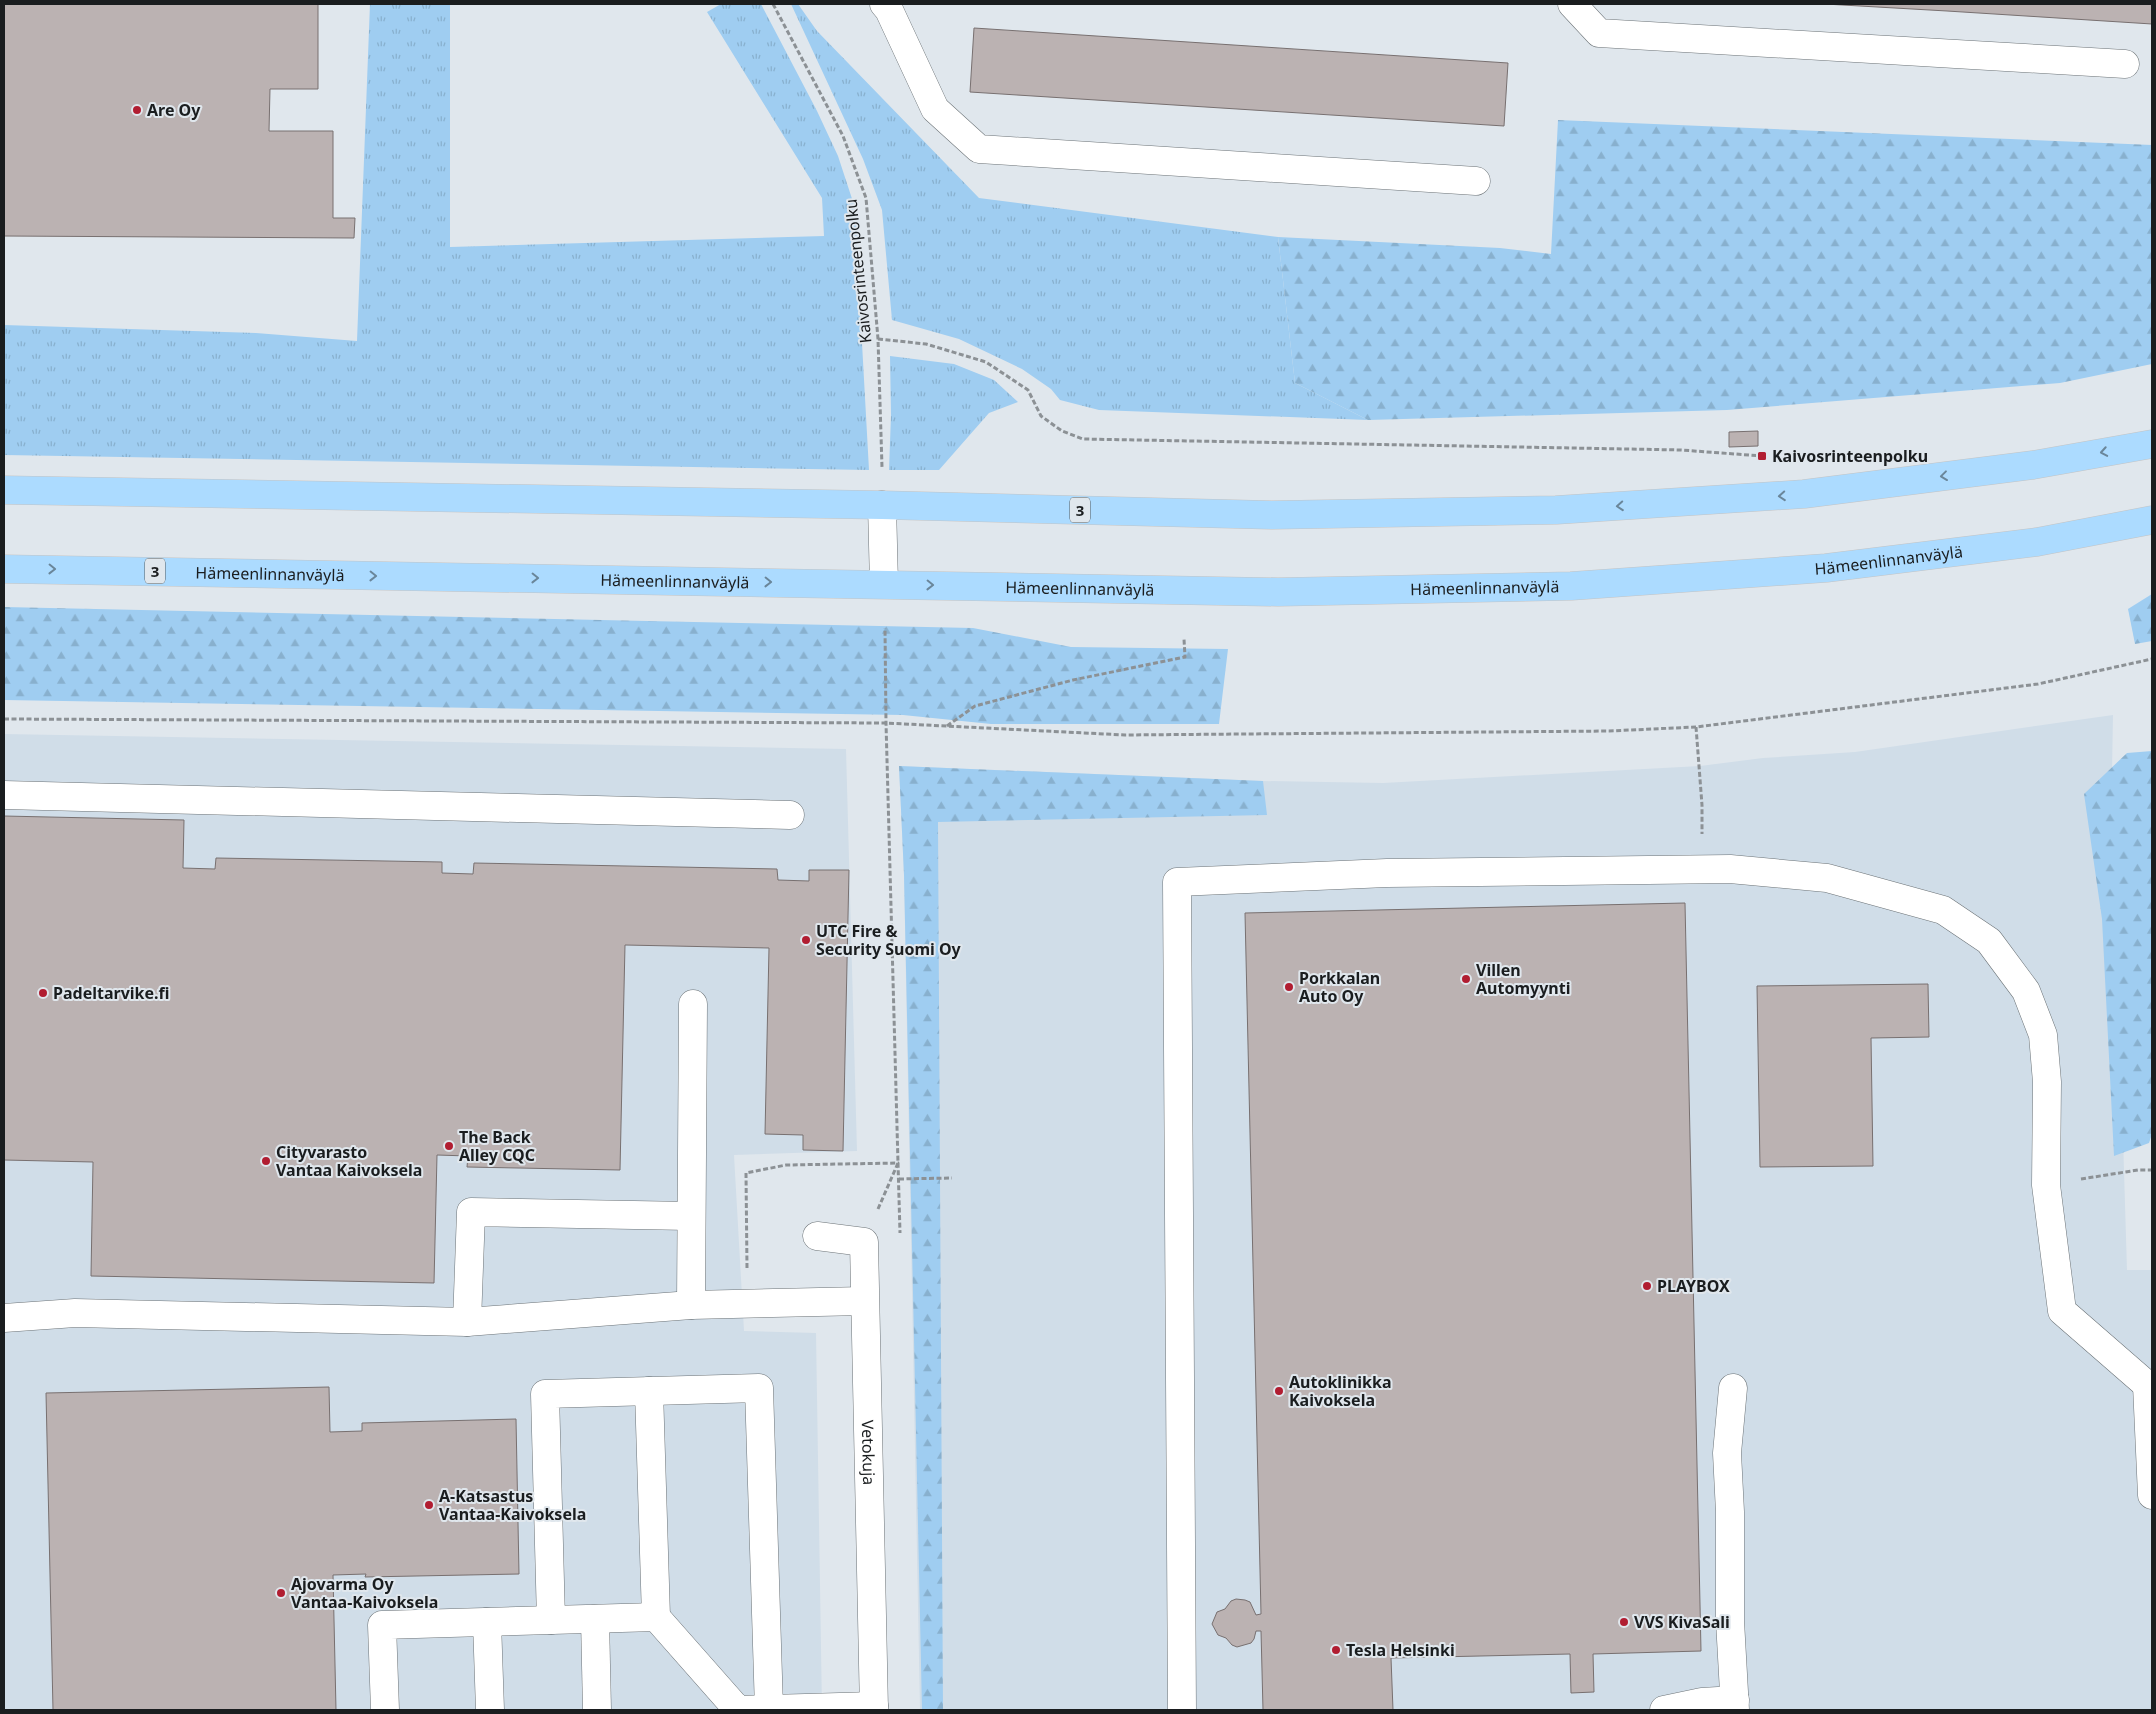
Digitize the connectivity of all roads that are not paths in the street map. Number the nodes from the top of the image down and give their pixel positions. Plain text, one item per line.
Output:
1 (884, 4) edge
2 (1572, 4) edge
3 (2125, 64) dead end
4 (1476, 181) dead end
5 (2152, 444) edge
6 (4, 490) edge
7 (882, 505) junction
8 (2152, 520) edge
9 (4, 568) edge
10 (884, 584) junction
11 (4, 795) edge
12 (790, 815) dead end
13 (693, 1004) dead end
14 (690, 1216) junction
15 (817, 1236) dead end
16 (864, 1301) junction
17 (691, 1305) junction
18 (4, 1318) edge
19 (467, 1322) junction
20 (2150, 1385) edge
21 (1733, 1388) dead end
22 (649, 1391) junction
23 (2152, 1495) edge
24 (656, 1617) junction
25 (595, 1619) junction
26 (551, 1620) junction
27 (487, 1622) junction
28 (1735, 1705) edge
29 (874, 1708) edge
30 (769, 1709) junction
31 (385, 1710) edge
32 (490, 1710) edge
33 (597, 1710) edge
34 (738, 1710) edge
35 (1182, 1710) edge
36 (1664, 1710) edge

1 - 4 street
2 - 3 street
5 -> 7 highway, 3
6 - 7 highway, 3
7 - 10 street
10 -> 8 highway, Hämeenlinnanväylä / 3
9 -> 10 highway, Hämeenlinnanväylä / 3
11 - 12 street
13 - 14 street
14 - 17 street
14 - 19 street
15 - 16 street, Vetokuja
16 - 17 street
16 - 29 street, Vetokuja
17 - 19 street
18 - 19 street
20 - 23 street
20 - 35 street
21 - 28 street
22 - 24 street
22 - 26 street
22 - 30 street
24 - 25 street
24 - 34 street
25 - 26 street
25 - 33 street
26 - 27 street
27 - 31 street
27 - 32 street
28 - 36 street
29 - 30 street
30 - 34 street

